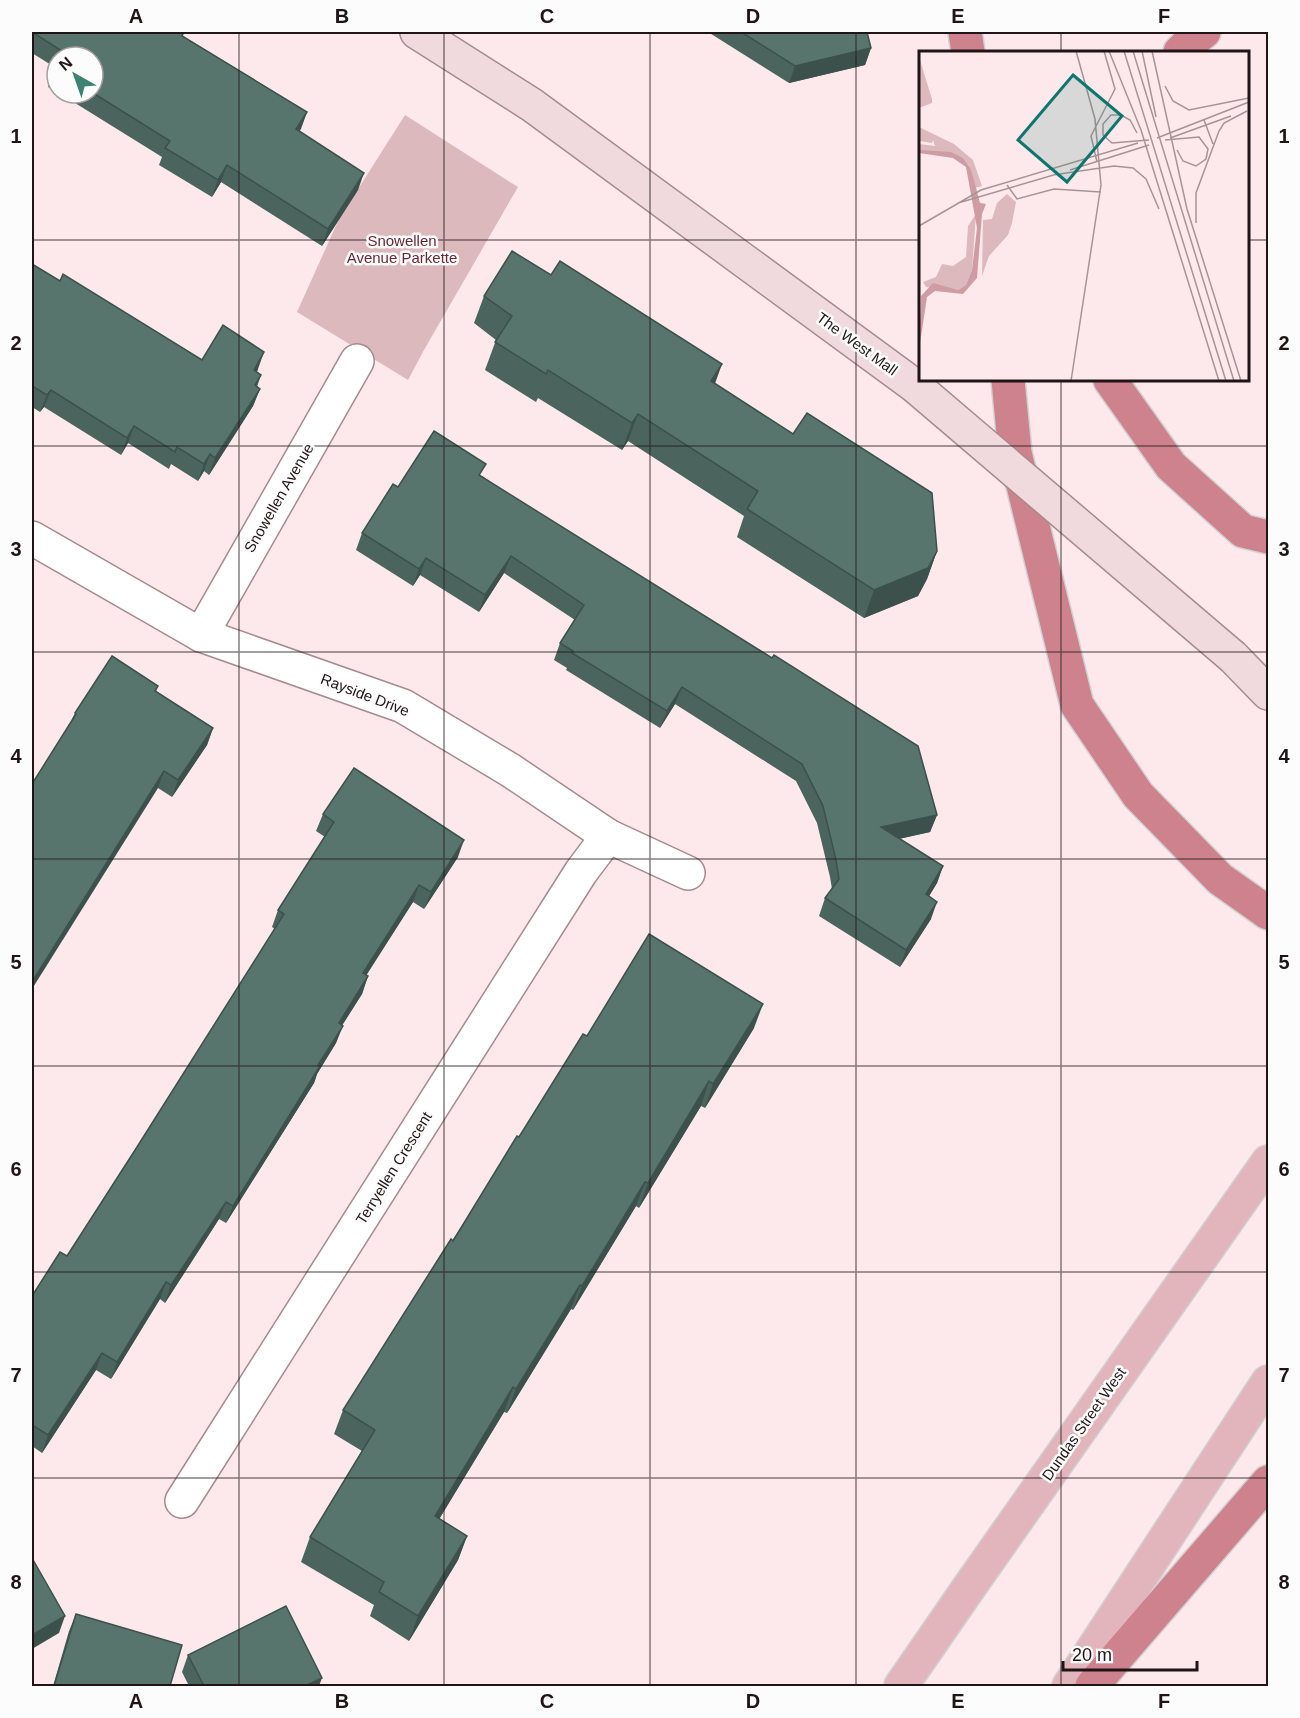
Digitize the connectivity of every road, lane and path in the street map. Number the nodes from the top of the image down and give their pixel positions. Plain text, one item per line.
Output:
1 (417, 32) edge
2 (965, 32) edge
3 (1204, 32) edge
4 (968, 51) edge
5 (1181, 51) edge
6 (357, 361) dead end
7 (1008, 381) edge
8 (1111, 381) edge
9 (1269, 537) edge
10 (36, 552) edge
11 (201, 635) junction
12 (1269, 693) edge
13 (608, 836) junction
14 (688, 873) dead end
15 (1269, 913) edge
16 (1269, 1162) edge
17 (1269, 1382) edge
18 (1269, 1482) edge
19 (182, 1501) dead end
20 (901, 1686) edge
21 (1069, 1686) edge
22 (1092, 1686) edge

1 - 12 main road, The West Mall, bridge
2 - 4 highway
3 - 5 highway
6 - 11 street, Snowellen Avenue
7 - 15 highway
8 - 9 highway
10 - 11 street, Rayside Drive
11 - 13 street, Rayside Drive
13 - 14 street, Rayside Drive
13 - 19 street, Terryellen Crescent
16 - 20 main road, Dundas Street West
17 - 21 main road
18 - 22 highway

